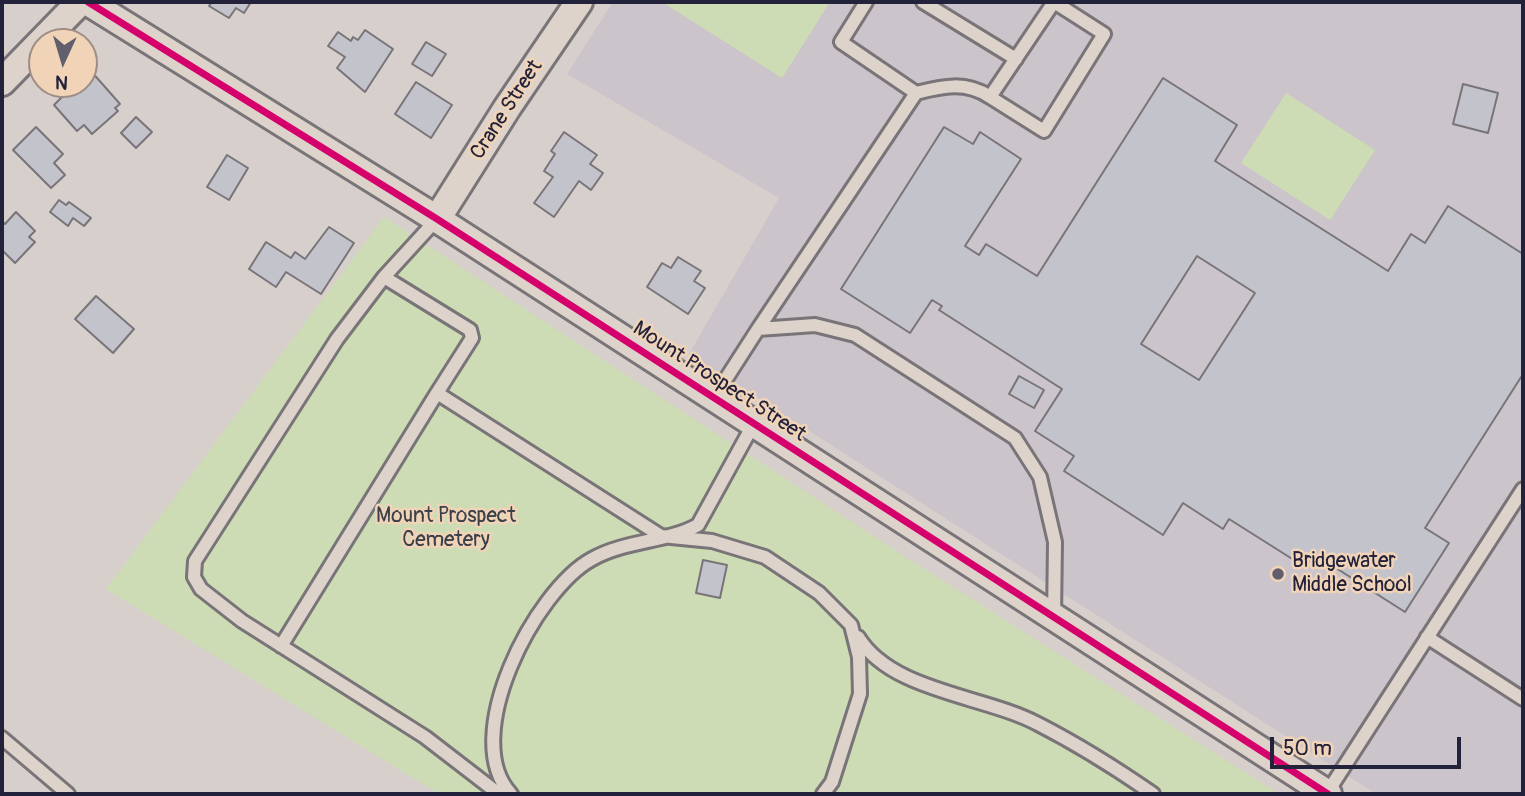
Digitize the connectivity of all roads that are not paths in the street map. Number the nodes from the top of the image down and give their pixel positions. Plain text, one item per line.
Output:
1 (80, 2) edge
2 (88, 2) edge
3 (579, 2) edge
4 (866, 2) edge
5 (923, 2) edge
6 (1016, 59) junction
7 (2, 82) edge
8 (916, 93) junction
9 (990, 97) junction
10 (437, 219) junction
11 (384, 276) junction
12 (758, 329) junction
13 (437, 393) junction
14 (713, 400) junction
15 (753, 425) junction
16 (1523, 489) edge
17 (661, 536) junction
18 (1054, 618) junction
19 (850, 625) junction
20 (1427, 637) junction
21 (281, 646) junction
22 (1523, 699) edge
23 (2, 738) edge
24 (68, 794) edge
25 (499, 794) edge
26 (511, 794) edge
27 (823, 794) edge
28 (1153, 794) edge
29 (1327, 794) edge

1 - 7 street
2 - 10 street, Mount Prospect Street
3 - 10 street, Crane Street
4 - 8 lane
5 - 6 lane
6 - 9 lane
6 - 9 lane
8 - 9 lane
8 - 12 lane
10 - 11 lane
10 - 14 street, Mount Prospect Street
11 - 13 lane
11 - 21 lane
12 - 14 lane
12 - 18 lane
13 - 17 lane
13 - 21 lane
14 - 15 street, Mount Prospect Street
15 - 17 lane
15 - 18 street, Mount Prospect Street
16 - 20 lane
17 - 19 lane
17 - 26 lane
18 - 29 street, Mount Prospect Street
19 - 27 lane
19 - 28 lane
20 - 22 lane
20 - 29 lane
21 - 25 lane
23 - 24 lane

